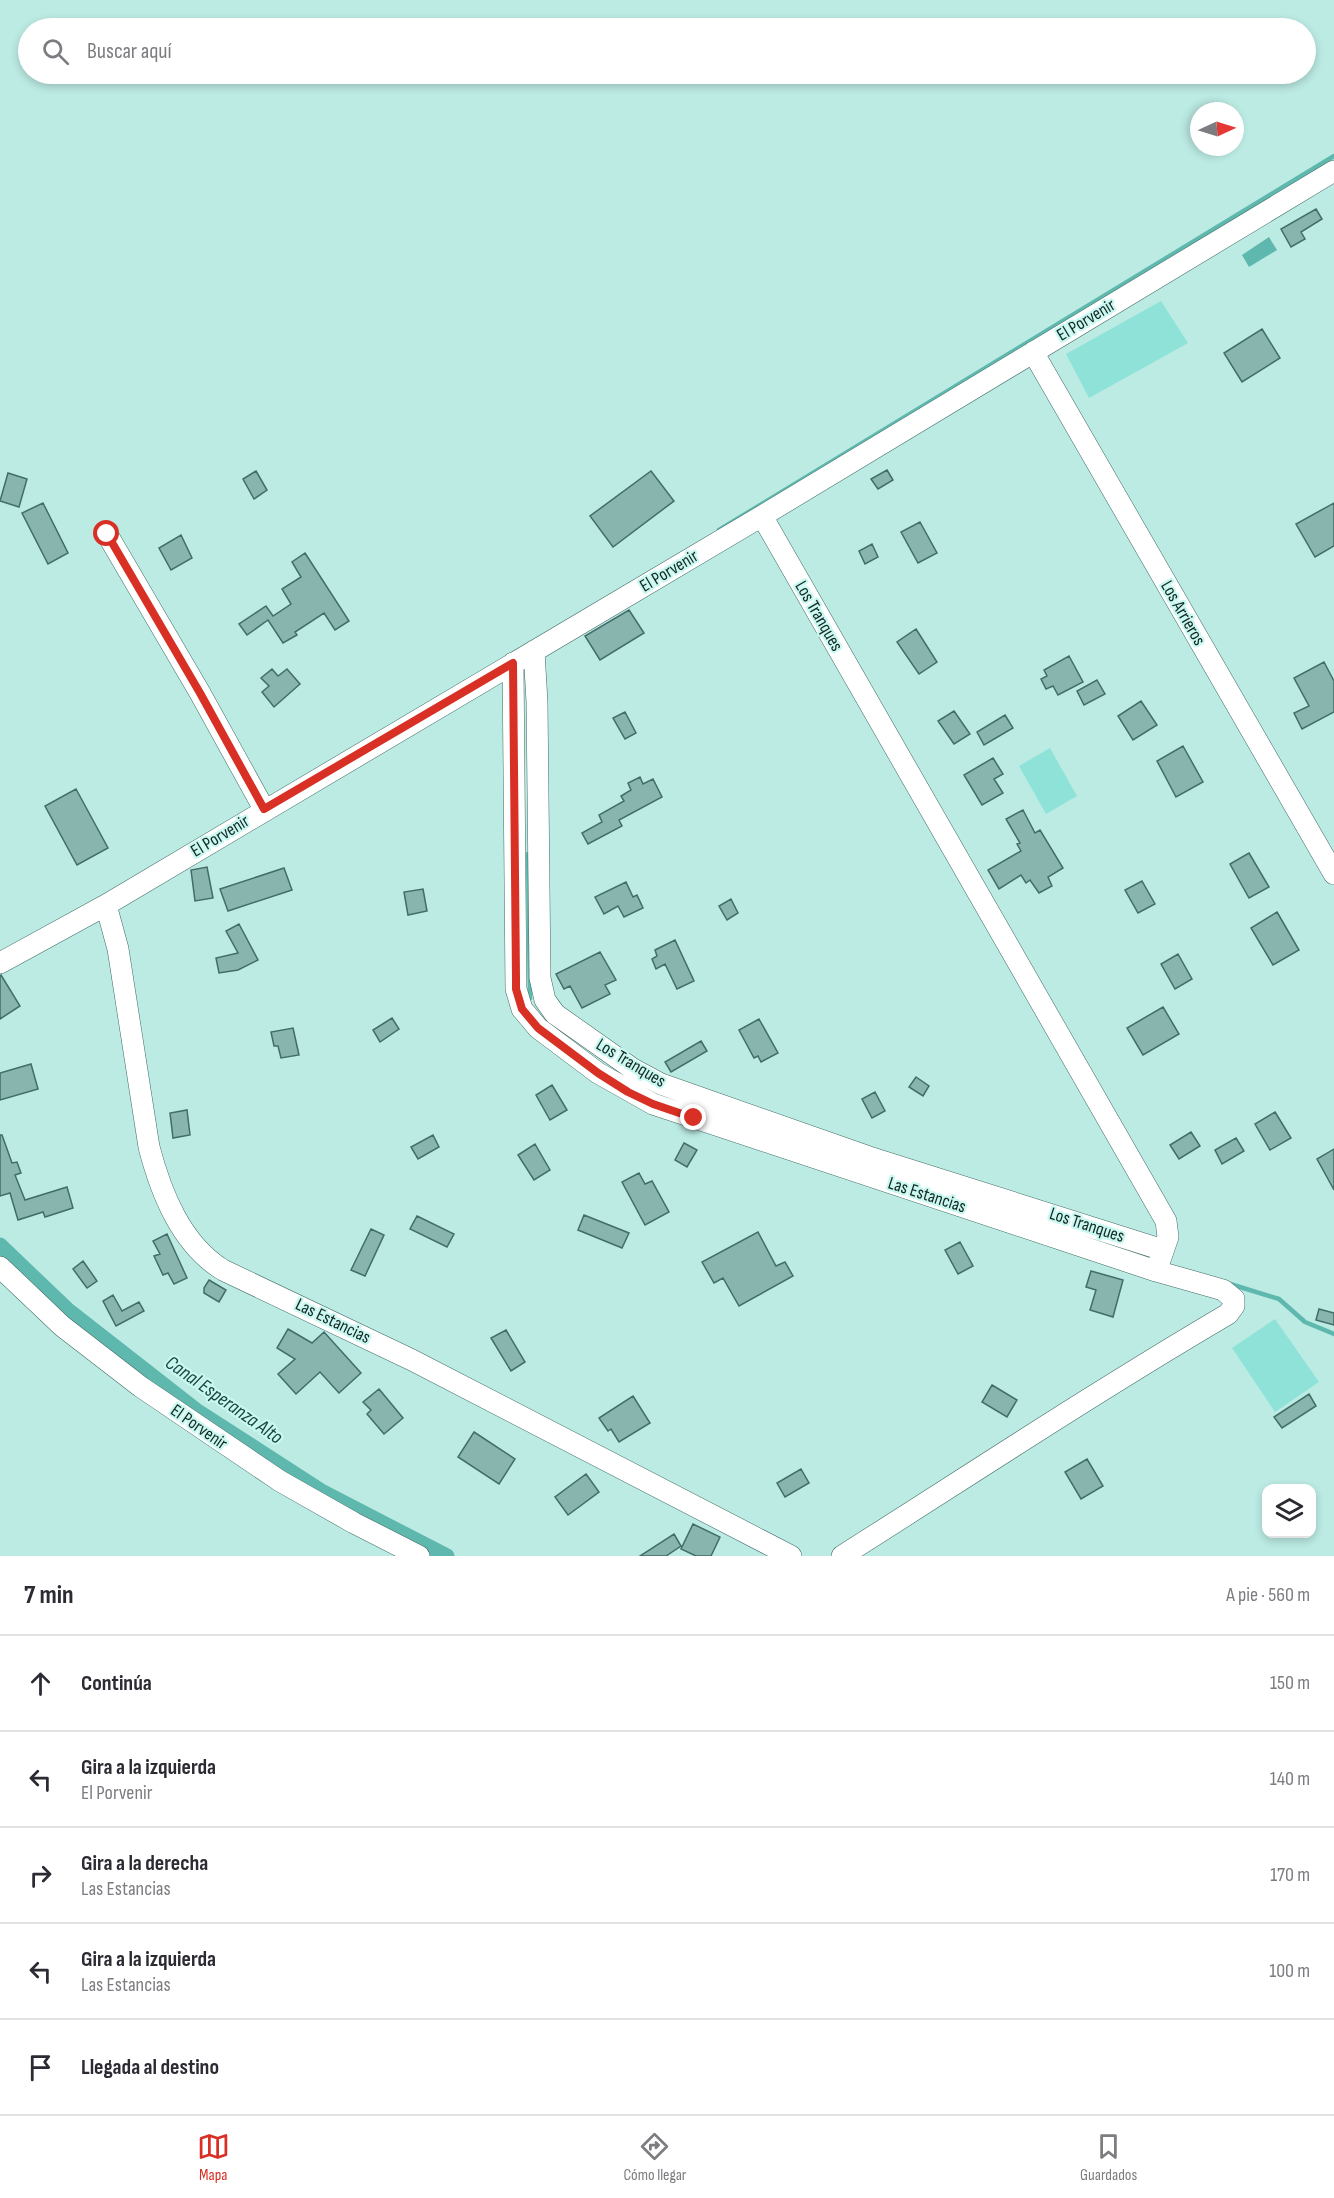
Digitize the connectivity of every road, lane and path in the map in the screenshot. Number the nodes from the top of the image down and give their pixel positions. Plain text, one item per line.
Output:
1 (1332, 178) edge
2 (1033, 352) junction
3 (762, 516) junction
4 (107, 534) dead end
5 (534, 651) junction
6 (513, 663) junction
7 (264, 809) junction
8 (1334, 874) edge
9 (105, 905) junction
10 (0, 963) edge
11 (698, 1108) junction
12 (1163, 1250) junction
13 (0, 1267) edge
14 (1156, 1271) junction
15 (419, 1556) edge
16 (791, 1556) edge
17 (842, 1556) edge

1 - 2 street, El Porvenir
2 - 3 street, El Porvenir
2 - 8 street, Los Arrieros
3 - 5 street, El Porvenir
3 - 12 street, Los Tranques
4 - 7 street
5 - 6 street, El Porvenir
5 - 11 street, Los Tranques
6 - 7 street, El Porvenir
6 - 11 street, Las Estancias
7 - 9 street, El Porvenir
9 - 10 street, El Porvenir
9 - 16 street, Las Estancias
11 - 12 street, Los Tranques
11 - 14 street, Las Estancias
12 - 14 street, Los Tranques
13 - 15 street, El Porvenir
14 - 17 street, Las Estancias

